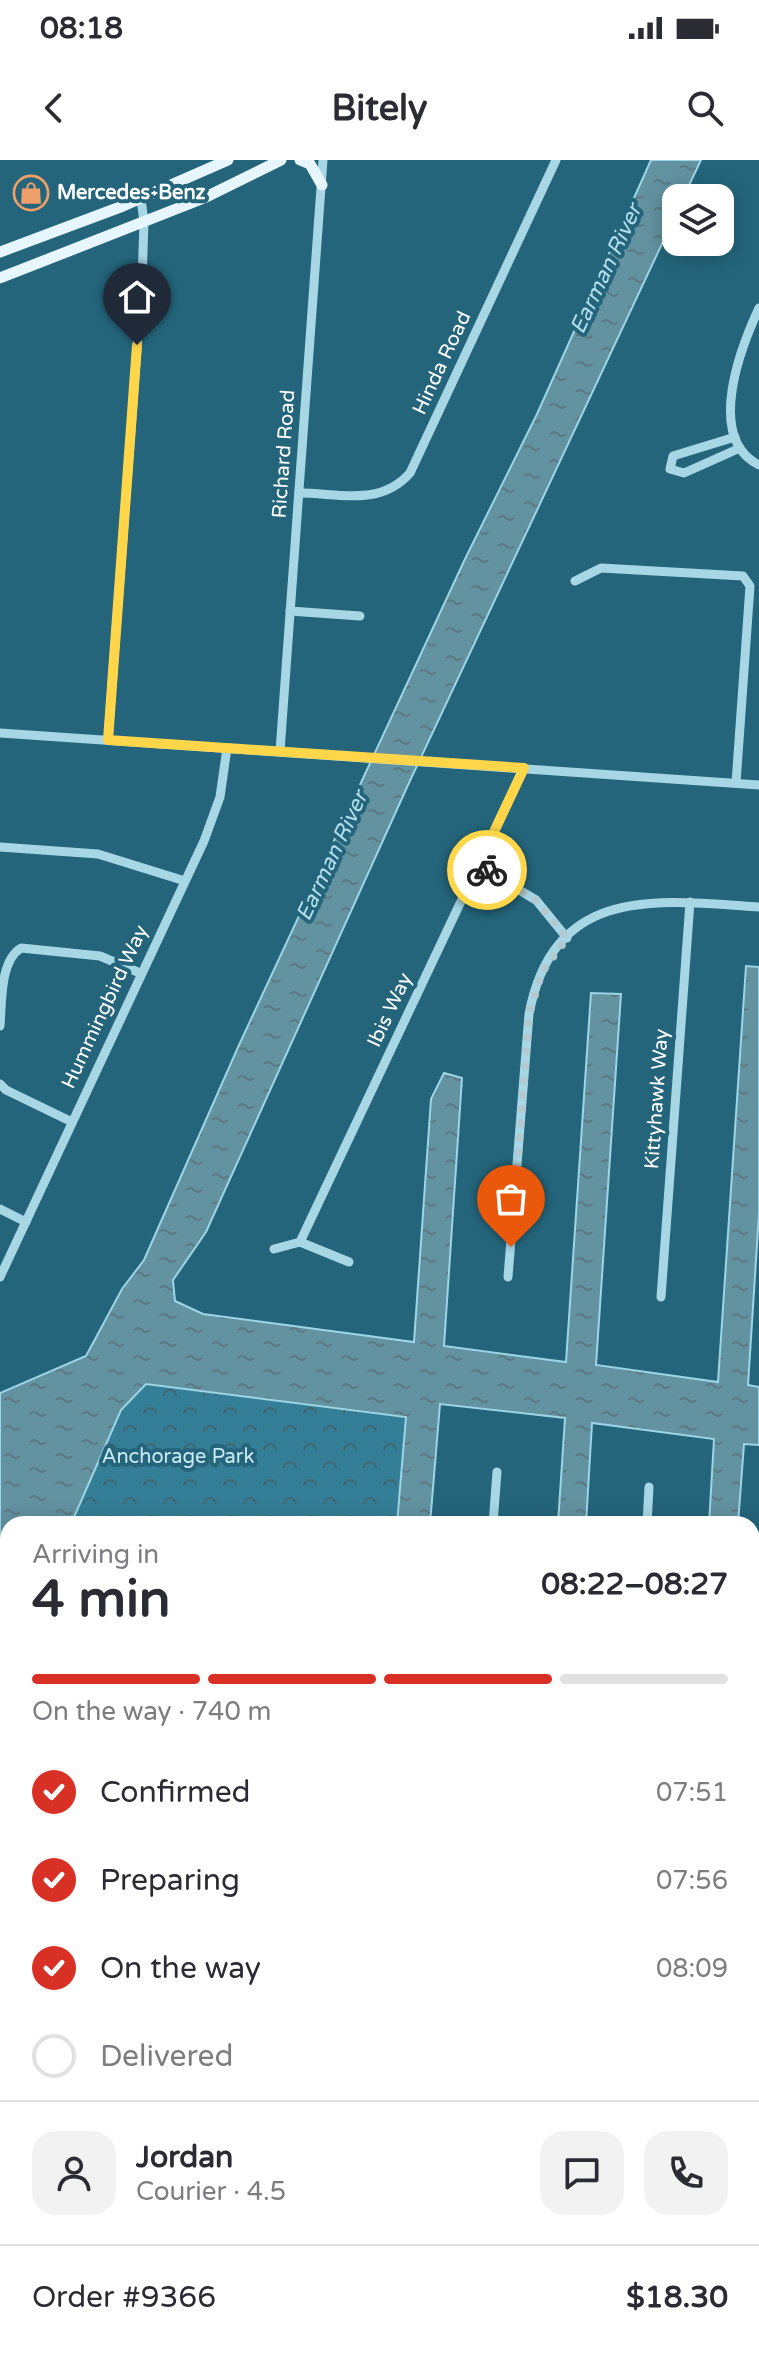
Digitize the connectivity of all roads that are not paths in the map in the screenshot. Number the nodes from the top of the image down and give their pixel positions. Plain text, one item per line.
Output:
1 (228, 160) edge
2 (281, 160) edge
3 (300, 160) edge
4 (323, 160) edge
5 (556, 160) edge
6 (322, 185) junction
7 (141, 199) junction
8 (144, 222) junction
9 (0, 252) edge
10 (0, 278) edge
11 (759, 308) edge
12 (735, 437) junction
13 (740, 448) junction
14 (759, 465) edge
15 (299, 493) junction
16 (575, 581) dead end
17 (290, 611) junction
18 (360, 616) dead end
19 (0, 733) edge
20 (108, 740) junction
21 (227, 748) junction
22 (280, 751) junction
23 (524, 768) junction
24 (736, 783) junction
25 (759, 785) edge
26 (0, 847) edge
27 (478, 866) junction
28 (185, 881) junction
29 (690, 902) junction
30 (759, 907) edge
31 (567, 938) junction
32 (140, 973) junction
33 (0, 1026) edge
34 (0, 1084) edge
35 (70, 1121) junction
36 (0, 1209) edge
37 (26, 1222) junction
38 (300, 1242) junction
39 (274, 1249) dead end
40 (349, 1262) dead end
41 (0, 1277) edge
42 (508, 1277) dead end
43 (661, 1297) dead end
44 (497, 1472) dead end
45 (649, 1487) dead end
46 (494, 1516) edge
47 (647, 1516) edge

1 - 7 main road
2 - 8 main road
3 - 6 main road
4 - 6 street, Richard Road
5 - 15 street, Hinda Road
6 - 15 street, Richard Road
7 - 8 street
7 - 9 main road
8 - 10 main road
8 - 20 street
11 - 12 street
12 - 13 street
12 - 13 street
13 - 14 street
15 - 17 street, Richard Road
16 - 24 street
17 - 18 street
17 - 22 street, Richard Road
19 - 20 street
20 - 21 street
21 - 22 street
21 - 28 street, Hummingbird Way
22 - 23 street
23 - 24 street
23 - 27 street, Ibis Way
24 - 25 street
26 - 28 street
27 - 31 street
27 - 38 street, Ibis Way
28 - 32 street, Hummingbird Way
29 - 30 street
29 - 31 street
29 - 43 street, Kittyhawk Way
31 - 42 street
32 - 33 street
32 - 35 street, Hummingbird Way
34 - 35 street
35 - 37 street, Hummingbird Way
36 - 37 street
37 - 41 street, Hummingbird Way
38 - 39 street
38 - 40 street
44 - 46 street
45 - 47 street

